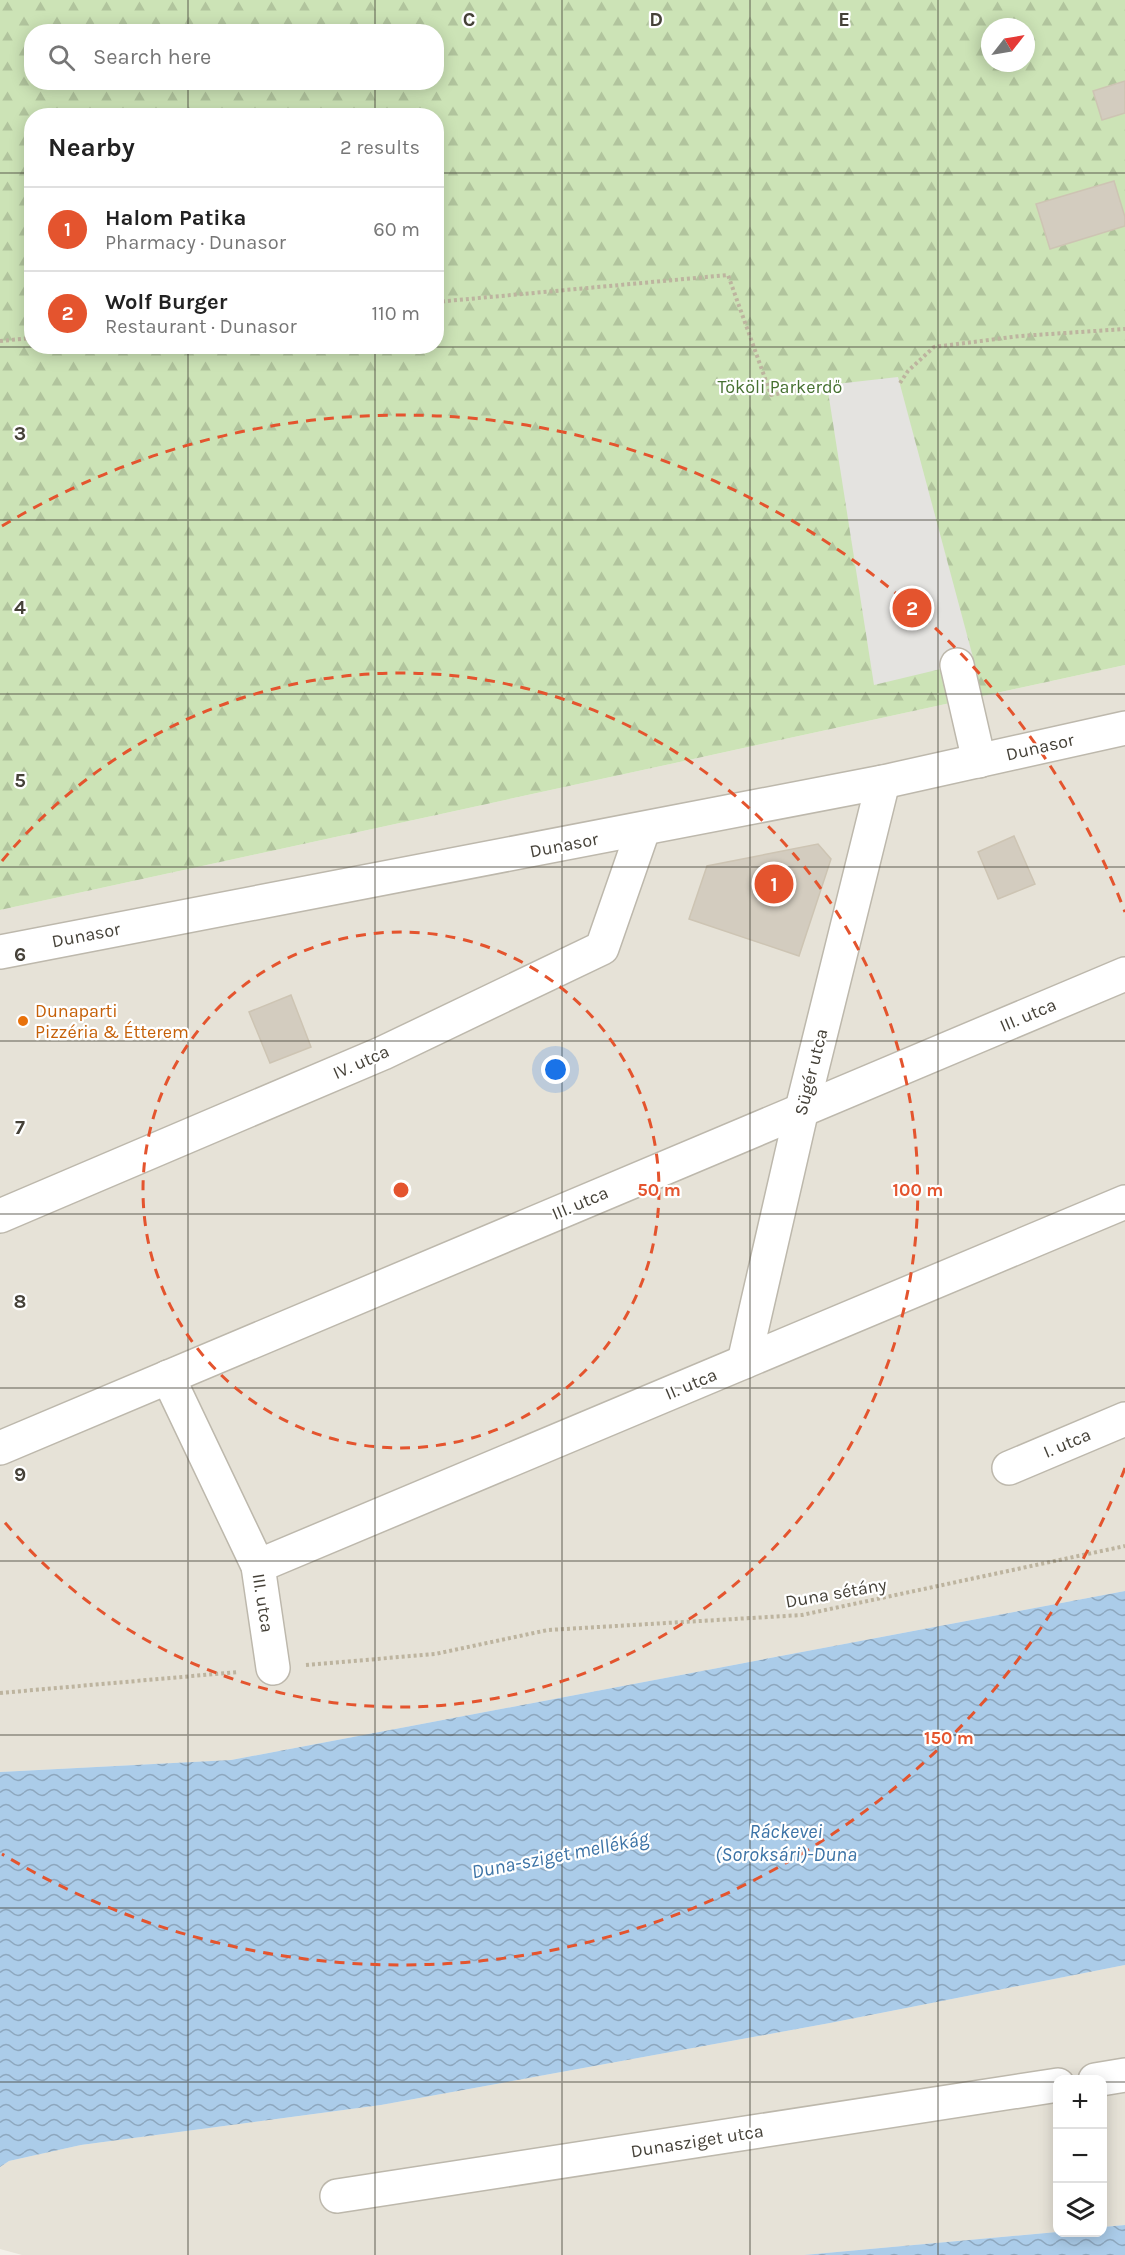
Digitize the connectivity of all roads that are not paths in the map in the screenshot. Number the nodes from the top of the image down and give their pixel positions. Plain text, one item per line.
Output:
1 (957, 665) dead end
2 (1125, 728) edge
3 (979, 761) junction
4 (883, 783) junction
5 (643, 830) junction
6 (0, 952) edge
7 (1125, 974) edge
8 (802, 1109) junction
9 (1125, 1202) edge
10 (0, 1216) edge
11 (744, 1362) junction
12 (168, 1377) junction
13 (1125, 1419) edge
14 (0, 1448) edge
15 (1009, 1468) dead end
16 (258, 1566) junction
17 (273, 1668) dead end
18 (1125, 2075) edge
19 (1107, 2077) edge
20 (1053, 2086) edge
21 (337, 2196) dead end

1 - 3 street
2 - 3 street, Dunasor
3 - 4 street, Dunasor
4 - 5 street, Dunasor
4 - 8 street, Sügér utca
5 - 6 street, Dunasor
5 - 10 street, IV. utca
7 - 8 street, III. utca
8 - 11 street, Sügér utca
8 - 12 street, III. utca
9 - 11 street, II. utca
11 - 16 street, II. utca
12 - 14 street, III. utca
12 - 16 street, III. utca
13 - 15 street, I. utca
16 - 17 street, III. utca
18 - 19 street
20 - 21 street, Dunasziget utca

